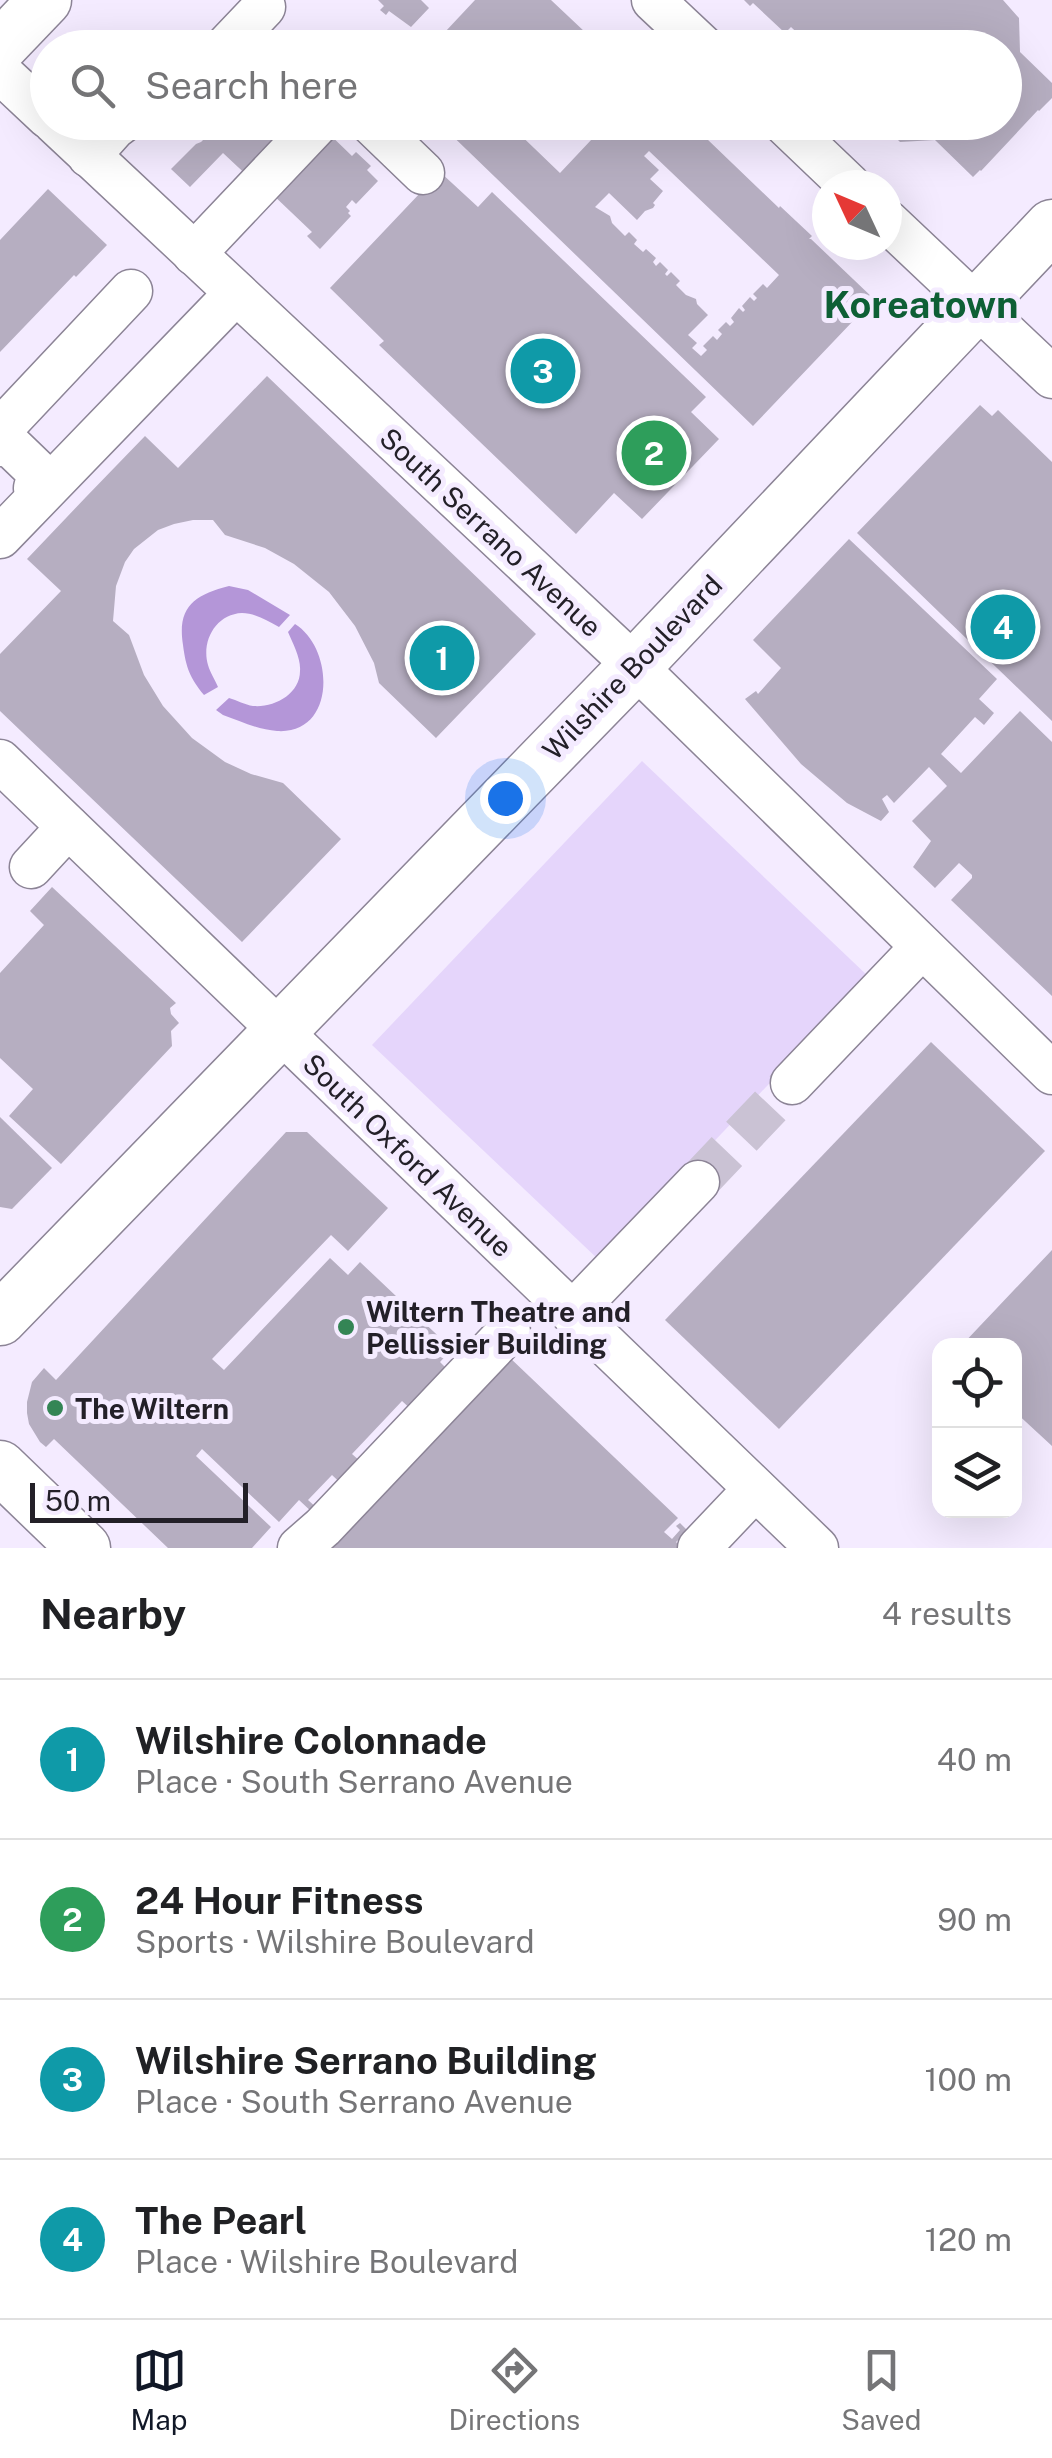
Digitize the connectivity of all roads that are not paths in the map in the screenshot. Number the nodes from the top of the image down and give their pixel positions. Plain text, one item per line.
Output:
1 (46, 0) edge
2 (654, 0) edge
3 (264, 8) dead end
4 (243, 30) edge
5 (685, 30) edge
6 (0, 47) edge
7 (0, 72) edge
8 (30, 100) edge
9 (73, 140) edge
10 (103, 140) edge
11 (303, 140) edge
12 (389, 140) edge
13 (802, 140) edge
14 (89, 156) junction
15 (833, 170) edge
16 (424, 174) dead end
17 (1052, 226) edge
18 (902, 235) edge
19 (194, 254) junction
20 (131, 292) dead end
21 (236, 293) junction
22 (976, 306) junction
23 (1052, 377) edge
24 (0, 430) edge
25 (0, 446) edge
26 (26, 483) edge
27 (0, 537) edge
28 (635, 666) junction
29 (0, 761) edge
30 (68, 827) junction
31 (31, 867) dead end
32 (922, 947) junction
33 (278, 1031) junction
34 (1052, 1073) edge
35 (792, 1083) tunnel mouth
36 (698, 1182) tunnel mouth
37 (572, 1314) junction
38 (0, 1319) edge
39 (509, 1332) dead end
40 (0, 1467) edge
41 (755, 1489) junction
42 (307, 1544) edge
43 (84, 1548) edge
44 (699, 1548) edge
45 (817, 1548) edge

1 - 6 main road
2 - 5 street
3 - 4 street
7 - 8 street
9 - 14 street, South Serrano Avenue
10 - 14 street
11 - 19 street
12 - 16 street
13 - 15 street
14 - 19 street, South Serrano Avenue
17 - 22 main road, Wilshire Boulevard
18 - 22 street
19 - 21 street, South Serrano Avenue
20 - 24 street
21 - 26 street
21 - 28 street, South Serrano Avenue
22 - 23 street
22 - 28 main road, Wilshire Boulevard
25 - 26 street
26 - 27 street
28 - 32 street, South Serrano Avenue
28 - 33 main road, Wilshire Boulevard
29 - 30 street, South Oxford Avenue
30 - 31 street
30 - 33 street, South Oxford Avenue
32 - 34 street, South Serrano Avenue
32 - 35 street
33 - 37 street, South Oxford Avenue
33 - 38 main road, Wilshire Boulevard
36 - 37 street
37 - 41 street, South Oxford Avenue
39 - 42 street
40 - 43 main road
41 - 44 street
41 - 45 street, South Oxford Avenue

